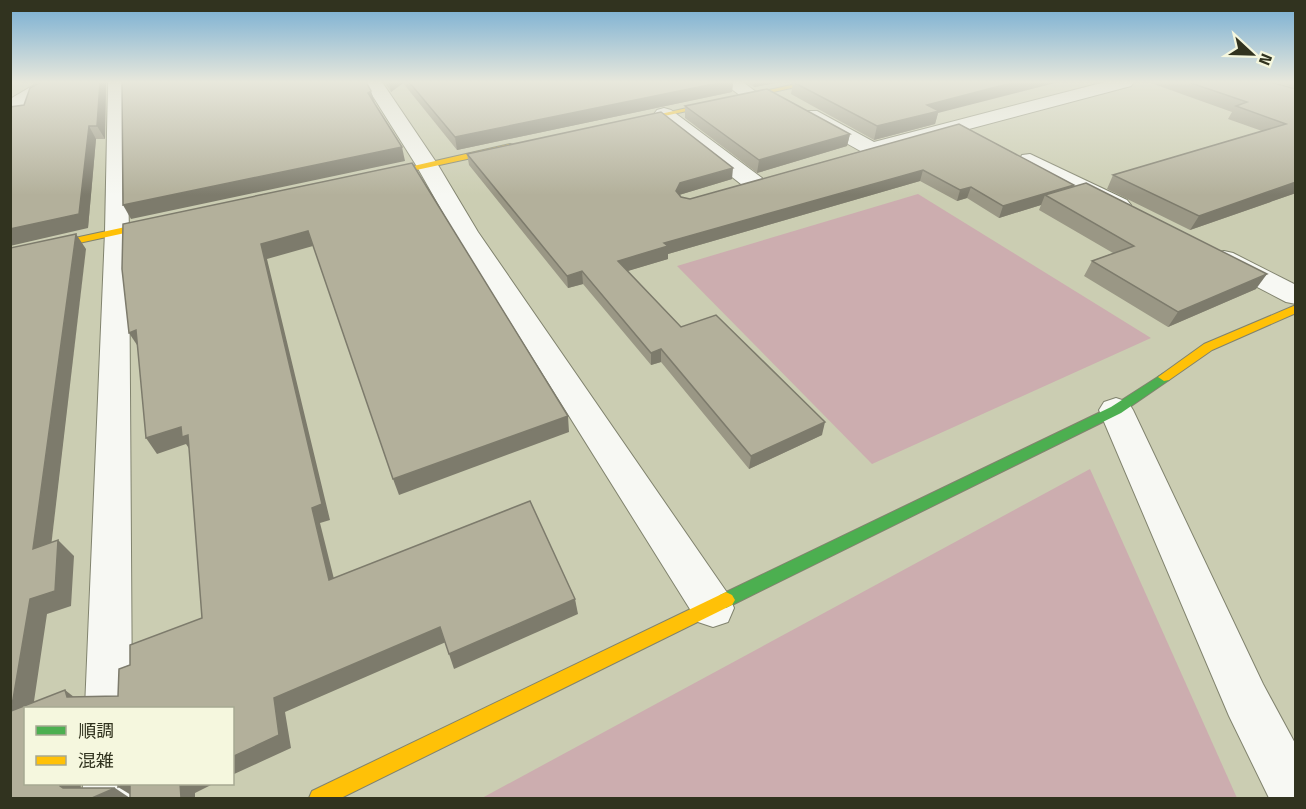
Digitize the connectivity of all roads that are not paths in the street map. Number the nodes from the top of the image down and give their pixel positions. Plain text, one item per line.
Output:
1 (117, 120) edge
2 (398, 120) edge
3 (637, 120) edge
4 (673, 120) edge
5 (813, 120) edge
6 (982, 120) edge
7 (607, 126) edge
8 (528, 143) edge
9 (871, 149) junction
10 (839, 158) edge
11 (1030, 160) edge
12 (427, 165) junction
13 (358, 180) edge
14 (732, 189) edge
15 (1136, 214) edge
16 (186, 217) edge
17 (117, 232) junction
18 (1200, 247) edge
19 (10, 255) edge
20 (1296, 296) edge
21 (1296, 308) edge
22 (1116, 410) junction
23 (713, 608) junction
24 (109, 707) edge
25 (319, 798) edge
26 (1296, 798) edge

1 - 17 street
2 - 12 street
3 - 7 street
4 - 14 street
5 - 9 street
6 - 9 street
8 - 12 street
9 - 10 street
11 - 15 street
12 - 13 street
12 - 23 street
16 - 17 street
17 - 19 street
17 - 24 street
18 - 20 street
21 - 22 street
22 - 23 street
22 - 26 street
23 - 25 street

